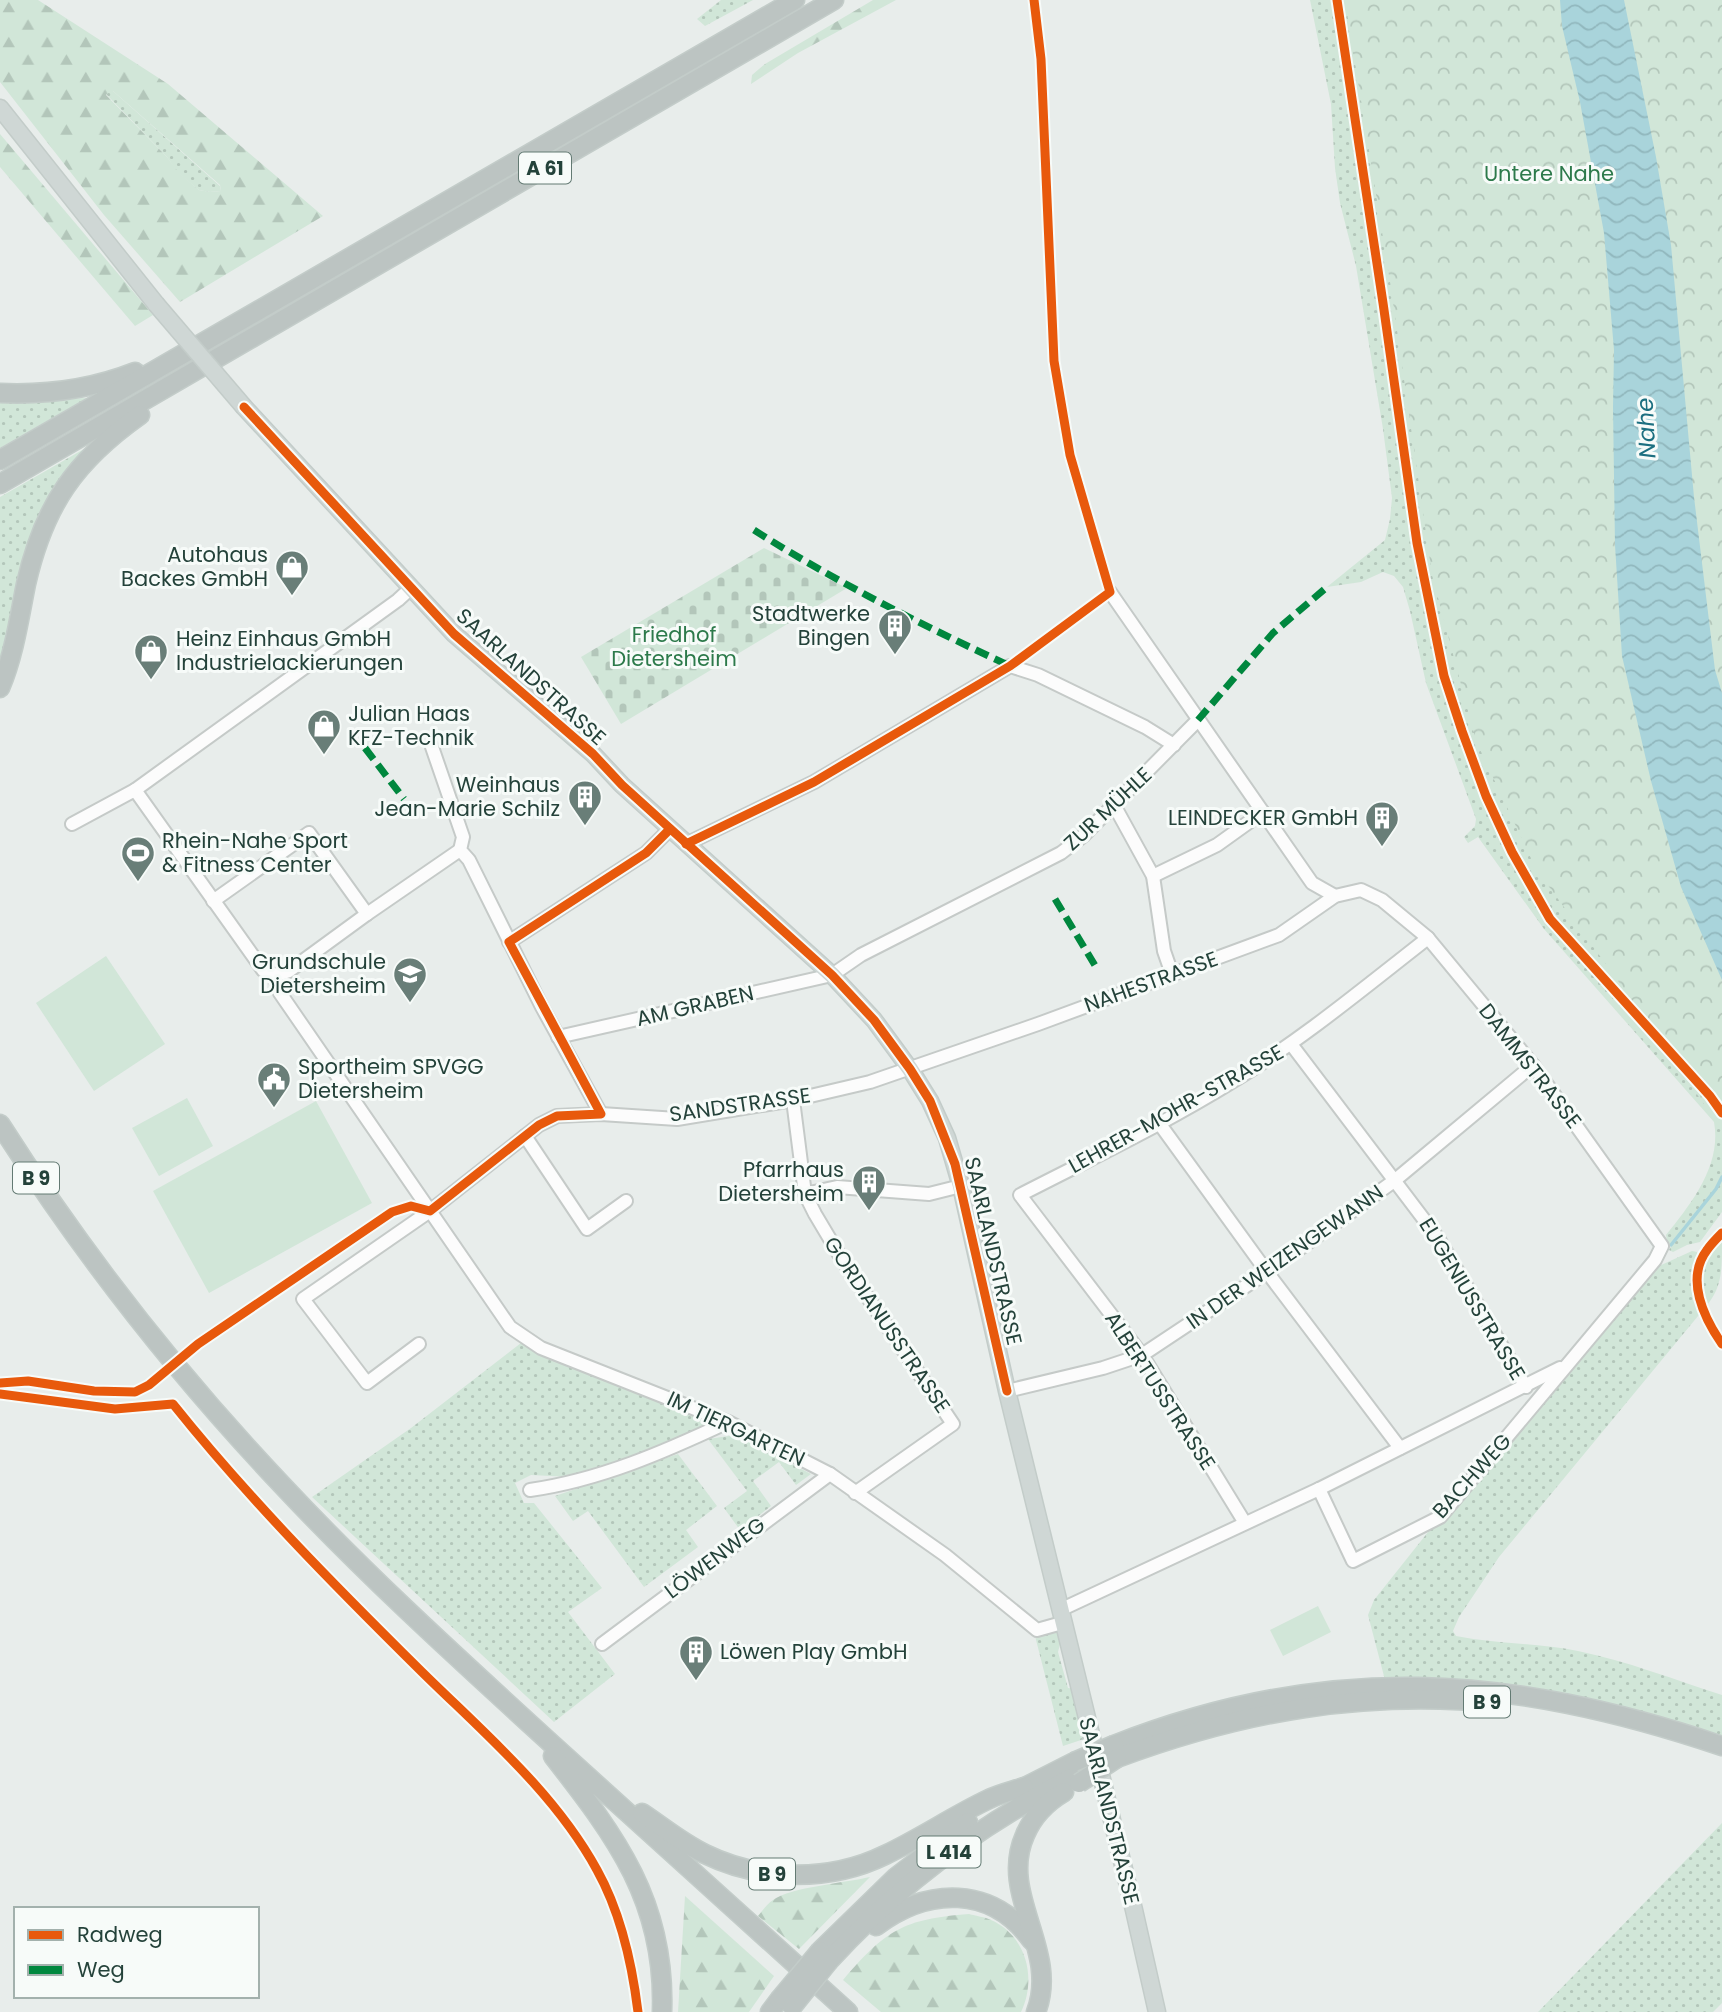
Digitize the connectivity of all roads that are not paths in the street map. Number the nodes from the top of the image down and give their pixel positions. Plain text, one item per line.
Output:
1 (795, 0) edge
2 (834, 0) edge
3 (0, 108) edge
4 (184, 352) junction
5 (220, 357) junction
6 (0, 393) edge
7 (0, 460) edge
8 (0, 484) edge
9 (411, 588) junction
10 (1110, 592) dead end
11 (0, 688) edge
12 (1198, 720) junction
13 (1174, 745) junction
14 (432, 747) dead end
15 (135, 790) junction
16 (1114, 805) junction
17 (1263, 813) junction
18 (72, 824) dead end
19 (670, 829) junction
20 (686, 844) junction
21 (460, 850) junction
22 (1153, 876) junction
23 (1335, 896) junction
24 (213, 901) junction
25 (367, 914) junction
26 (1428, 939) junction
27 (509, 942) junction
28 (1172, 974) junction
29 (274, 975) junction
30 (832, 975) junction
31 (558, 1037) junction
32 (1290, 1044) junction
33 (1533, 1065) junction
34 (911, 1069) junction
35 (793, 1100) junction
36 (601, 1114) junction
37 (1159, 1123) junction
38 (0, 1124) edge
39 (525, 1136) junction
40 (1394, 1181) junction
41 (961, 1186) junction
42 (805, 1194) junction
43 (1020, 1195) joint
44 (626, 1201) dead end
45 (429, 1211) junction
46 (1662, 1246) joint
47 (1266, 1272) junction
48 (419, 1344) dead end
49 (1142, 1355) junction
50 (1566, 1365) junction
51 (1526, 1387) junction
52 (1007, 1391) junction
53 (728, 1422) junction
54 (1400, 1448) junction
55 (830, 1474) junction
56 (530, 1489) dead end
57 (1318, 1489) junction
58 (855, 1493) junction
59 (1245, 1523) junction
60 (1061, 1616) junction
61 (602, 1644) dead end
62 (525, 1720) junction
63 (1722, 1746) edge
64 (1116, 1751) junction
65 (568, 1759) junction
66 (1722, 1759) edge
67 (1077, 1773) junction
68 (1024, 1787) junction
69 (829, 1954) junction
70 (1041, 1960) junction
71 (782, 2008) edge
72 (662, 2012) edge
73 (848, 2012) edge
74 (1036, 2012) edge
75 (1157, 2012) edge

1 - 4 highway, A 61
2 - 5 highway, A 61
3 - 9 main road, SAARLANDSTRASSE, bridge
4 - 6 highway
4 - 7 highway, A 61
5 - 8 highway, A 61
5 - 11 highway
9 - 15 street
9 - 19 main road, SAARLANDSTRASSE
10 - 12 street
12 - 13 street, ZUR MÜHLE
12 - 17 street
13 - 16 street, ZUR MÜHLE
13 - 20 street
14 - 21 street
15 - 18 street
15 - 24 street
16 - 22 street
16 - 30 street, ZUR MÜHLE
17 - 22 street
17 - 23 street
19 - 20 main road, SAARLANDSTRASSE
19 - 27 street
20 - 30 main road, SAARLANDSTRASSE
21 - 25 street
21 - 27 street
22 - 28 street
23 - 26 street, DAMMSTRASSE
23 - 28 street, NAHESTRASSE
24 - 25 street
24 - 29 street
25 - 29 street
26 - 32 street, LEHRER-MOHR-STRASSE
26 - 33 street, DAMMSTRASSE
27 - 31 street
28 - 34 street, NAHESTRASSE
29 - 45 street
30 - 31 street, AM GRABEN
30 - 34 main road, SAARLANDSTRASSE
31 - 36 street
32 - 37 street, LEHRER-MOHR-STRASSE
32 - 40 street, EUGENIUSSTRASSE
33 - 40 street, IN DER WEIZENGEWANN
33 - 46 street, DAMMSTRASSE
34 - 35 street, SANDSTRASSE
34 - 41 main road, SAARLANDSTRASSE
35 - 36 street, SANDSTRASSE
35 - 42 street, GORDIANUSSTRASSE
36 - 39 street, SANDSTRASSE
37 - 43 street, LEHRER-MOHR-STRASSE
37 - 47 street
38 - 62 highway, B 9
39 - 44 street
39 - 45 street, SANDSTRASSE
40 - 47 street, IN DER WEIZENGEWANN
40 - 51 street, EUGENIUSSTRASSE
41 - 42 street
41 - 52 main road, SAARLANDSTRASSE
42 - 58 street, GORDIANUSSTRASSE
43 - 49 street, ALBERTUSSTRASSE
45 - 48 street, SANDSTRASSE
45 - 53 street, IM TIERGARTEN
46 - 50 street, BACHWEG
47 - 49 street, IN DER WEIZENGEWANN
47 - 54 street
49 - 52 street, IN DER WEIZENGEWANN
49 - 59 street, ALBERTUSSTRASSE
50 - 51 street, BACHWEG
50 - 57 street, BACHWEG
51 - 54 street, BACHWEG
52 - 60 main road, SAARLANDSTRASSE
53 - 55 street, IM TIERGARTEN
53 - 56 street
54 - 57 street, BACHWEG
55 - 58 street, IM TIERGARTEN
55 - 61 street, LÖWENWEG
57 - 59 street, BACHWEG
58 - 60 street, IM TIERGARTEN
59 - 60 street, BACHWEG
60 - 75 main road, SAARLANDSTRASSE
62 - 65 highway, B 9
62 - 72 highway, B 9
63 - 64 highway, B 9
64 - 66 highway, B 9
64 - 67 highway, L 414, bridge
65 - 68 highway, B 9
65 - 73 highway, B 9
67 - 68 highway
67 - 69 highway, L 414
67 - 70 highway
68 - 69 highway, L 414
69 - 70 highway
69 - 71 highway, L 414, bridge
70 - 74 highway

